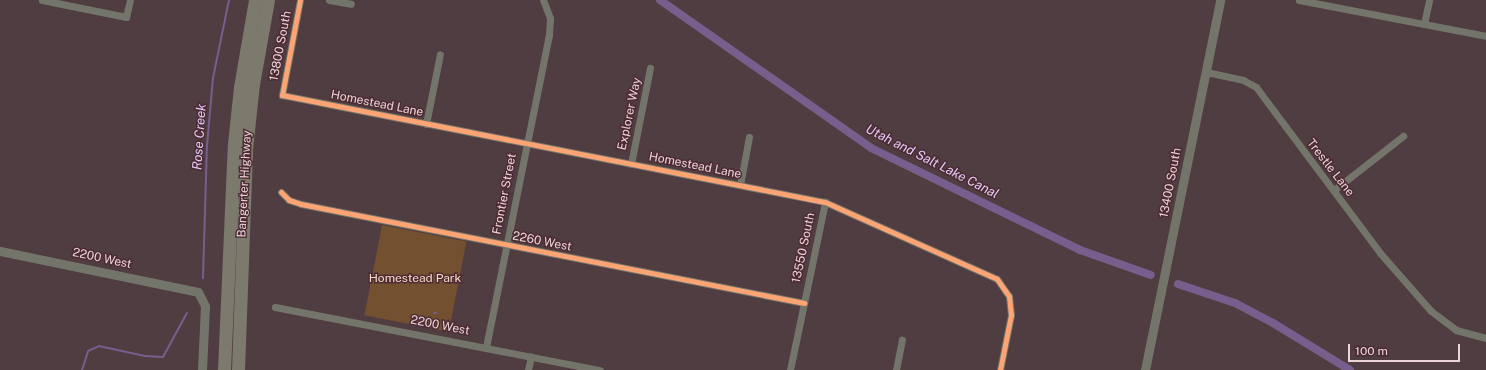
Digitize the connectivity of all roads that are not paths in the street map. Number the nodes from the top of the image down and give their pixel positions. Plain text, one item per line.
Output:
1 (42, 0) edge
2 (130, 0) edge
3 (255, 0) edge
4 (300, 0) edge
5 (329, 0) edge
6 (543, 0) edge
7 (1220, 0) edge
8 (1299, 0) edge
9 (1429, 0) edge
10 (1323, 2) edge
11 (268, 3) edge
12 (351, 4) dead end
13 (1424, 24) junction
14 (1486, 36) edge
15 (440, 54) dead end
16 (650, 68) dead end
17 (1206, 72) junction
18 (282, 95) joint
19 (426, 124) junction
20 (1403, 136) dead end
21 (749, 137) dead end
22 (526, 144) junction
23 (630, 164) junction
24 (740, 185) junction
25 (1334, 190) junction
26 (281, 192) dead end
27 (825, 202) junction
28 (507, 245) junction
29 (0, 251) edge
30 (804, 303) junction
31 (275, 307) dead end
32 (1486, 338) edge
33 (902, 340) dead end
34 (486, 347) junction
35 (531, 356) junction
36 (202, 370) edge
37 (224, 370) edge
38 (238, 370) edge
39 (528, 370) edge
40 (600, 370) edge
41 (790, 370) edge
42 (896, 370) edge
43 (1000, 370) edge
44 (1145, 370) edge

1 - 2 street
3 - 37 highway, Bangerter Highway
4 - 18 street, 13800 South
5 - 12 street
6 - 22 street, Frontier Street
7 - 17 street, 13400 South
8 - 10 street
9 - 13 street
10 - 13 street
11 - 38 highway, Bangerter Highway
13 - 14 street
15 - 19 street
16 - 23 street, Explorer Way
17 - 25 street, Trestle Lane
17 - 44 street, 13400 South
18 - 19 street, Homestead Lane
19 - 22 street, Homestead Lane
20 - 25 street
21 - 24 street
22 - 23 street, Homestead Lane
22 - 28 street, Frontier Street
23 - 24 street, Homestead Lane
24 - 27 street, Homestead Lane
25 - 32 street, Trestle Lane
26 - 28 street, 2260 West
27 - 30 street, 13550 South
27 - 43 street, Homestead Lane
28 - 30 street, 2260 West
28 - 34 street, Frontier Street
29 - 36 street, 2200 West
30 - 41 street, 13550 South
31 - 34 street, 2200 West
33 - 42 street
34 - 35 street, 2200 West
35 - 39 street
35 - 40 street, 2200 West

